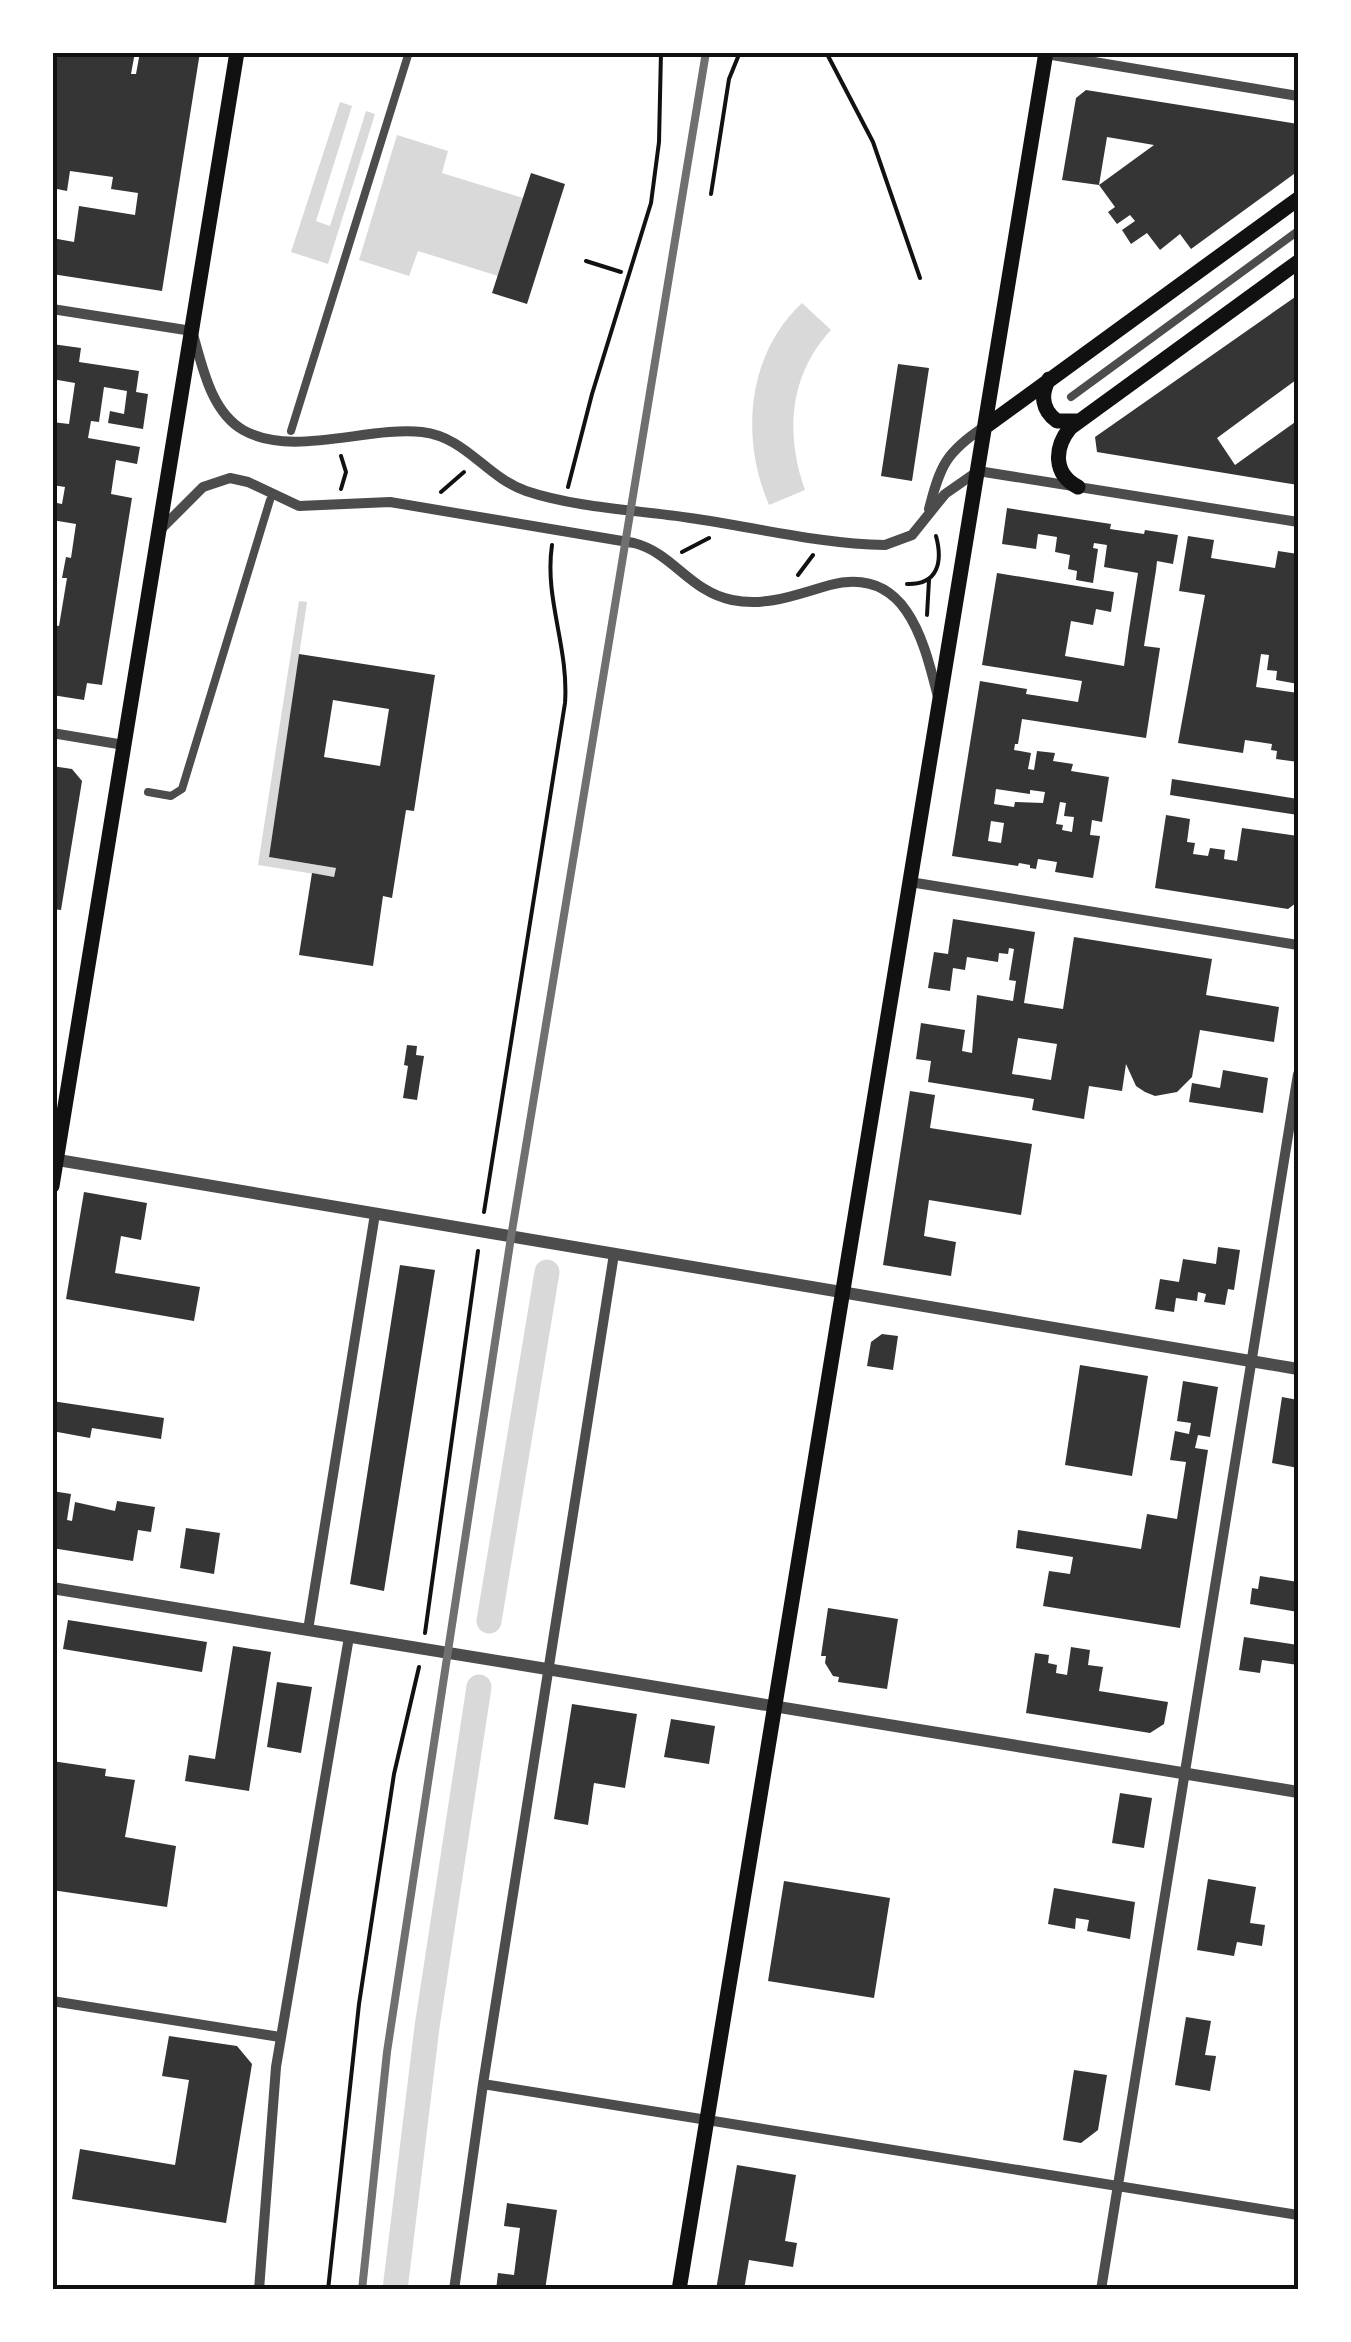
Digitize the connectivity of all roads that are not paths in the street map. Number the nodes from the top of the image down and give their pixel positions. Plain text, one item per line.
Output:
1 (237, 52) edge
2 (409, 52) edge
3 (1046, 53) edge
4 (1298, 96) edge
5 (1298, 199) edge
6 (1298, 231) edge
7 (1298, 262) edge
8 (52, 309) edge
9 (192, 331) junction
10 (1049, 379) junction
11 (1071, 397) dead end
12 (1078, 422) junction
13 (985, 427) junction
14 (291, 432) dead end
15 (978, 470) junction
16 (1078, 487) junction
17 (270, 500) dead end
18 (926, 517) junction
19 (1298, 522) edge
20 (160, 530) junction
21 (940, 702) junction
22 (52, 733) edge
23 (124, 744) junction
24 (148, 792) dead end
25 (910, 882) junction
26 (1298, 945) edge
27 (1298, 1074) edge
28 (55, 1159) edge
29 (52, 1186) edge
30 (376, 1214) junction
31 (614, 1254) junction
32 (843, 1293) junction
33 (1252, 1361) junction
34 (1298, 1369) edge
35 (52, 1588) edge
36 (308, 1630) junction
37 (349, 1636) junction
38 (549, 1669) junction
39 (776, 1706) junction
40 (1185, 1774) junction
41 (1298, 1792) edge
42 (52, 2000) edge
43 (280, 2037) junction
44 (483, 2084) junction
45 (706, 2121) junction
46 (1118, 2186) junction
47 (1298, 2216) edge
48 (259, 2290) edge
49 (454, 2290) edge
50 (678, 2290) edge
51 (1101, 2290) edge

1 - 9 main road
2 - 14 street
3 - 4 street
3 - 13 main road
5 - 10 main road
6 - 11 street
7 - 12 main road
8 - 9 street
9 - 18 street
9 - 20 main road
10 - 12 main road
10 - 13 main road
12 - 16 main road
13 - 15 main road
13 - 18 street
15 - 16 street
15 - 18 street
15 - 21 main road
16 - 19 street
17 - 24 street
20 - 21 street
20 - 23 main road
21 - 25 main road
22 - 23 street
23 - 28 main road
25 - 26 street
25 - 32 main road
27 - 33 street
28 - 29 main road
28 - 30 street
30 - 31 street
30 - 36 street
31 - 32 street
31 - 38 street
32 - 33 street
32 - 39 main road
33 - 34 street
33 - 40 street
35 - 36 street
36 - 37 street
37 - 38 street
37 - 43 street
38 - 39 street
38 - 44 street
39 - 40 street
39 - 45 main road
40 - 41 street
40 - 46 street
42 - 43 street
43 - 48 street
44 - 45 street
44 - 49 street
45 - 46 street
45 - 50 main road
46 - 47 street
46 - 51 street

